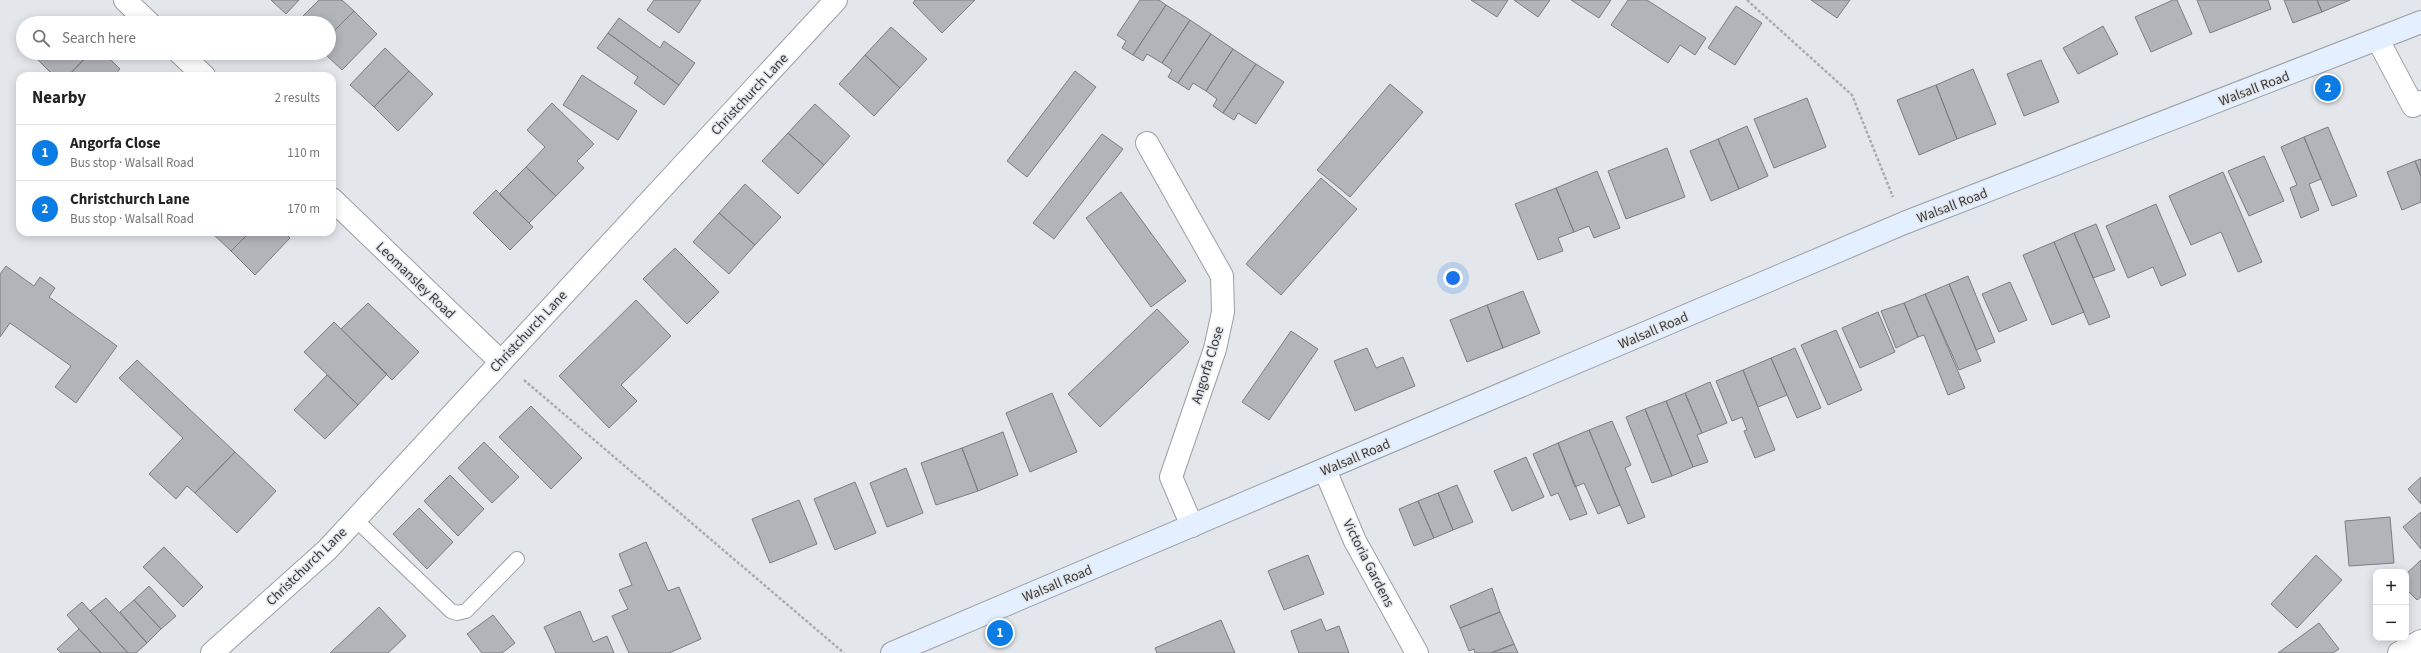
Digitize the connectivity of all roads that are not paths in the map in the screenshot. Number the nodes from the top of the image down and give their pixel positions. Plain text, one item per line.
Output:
1 (125, 0) edge
2 (836, 0) edge
3 (142, 16) edge
4 (2421, 22) edge
5 (2378, 40) junction
6 (187, 60) edge
7 (200, 72) edge
8 (2421, 102) edge
9 (1147, 143) dead end
10 (336, 203) edge
11 (500, 361) junction
12 (1325, 470) junction
13 (355, 519) junction
14 (1192, 526) junction
15 (517, 560) dead end
16 (2421, 641) edge
17 (212, 653) edge
18 (892, 653) edge
19 (1418, 653) edge
20 (2399, 653) edge

1 - 3 street
2 - 11 street, Christchurch Lane
4 - 5 street, Walsall Road
5 - 8 street
5 - 12 street, Walsall Road
6 - 7 street
9 - 14 street, Angorfa Close
10 - 11 street, Leomansley Road
11 - 13 street, Christchurch Lane
12 - 14 street, Walsall Road
12 - 19 street, Victoria Gardens
13 - 15 lane
13 - 17 street, Christchurch Lane
14 - 18 street, Walsall Road
16 - 20 street

